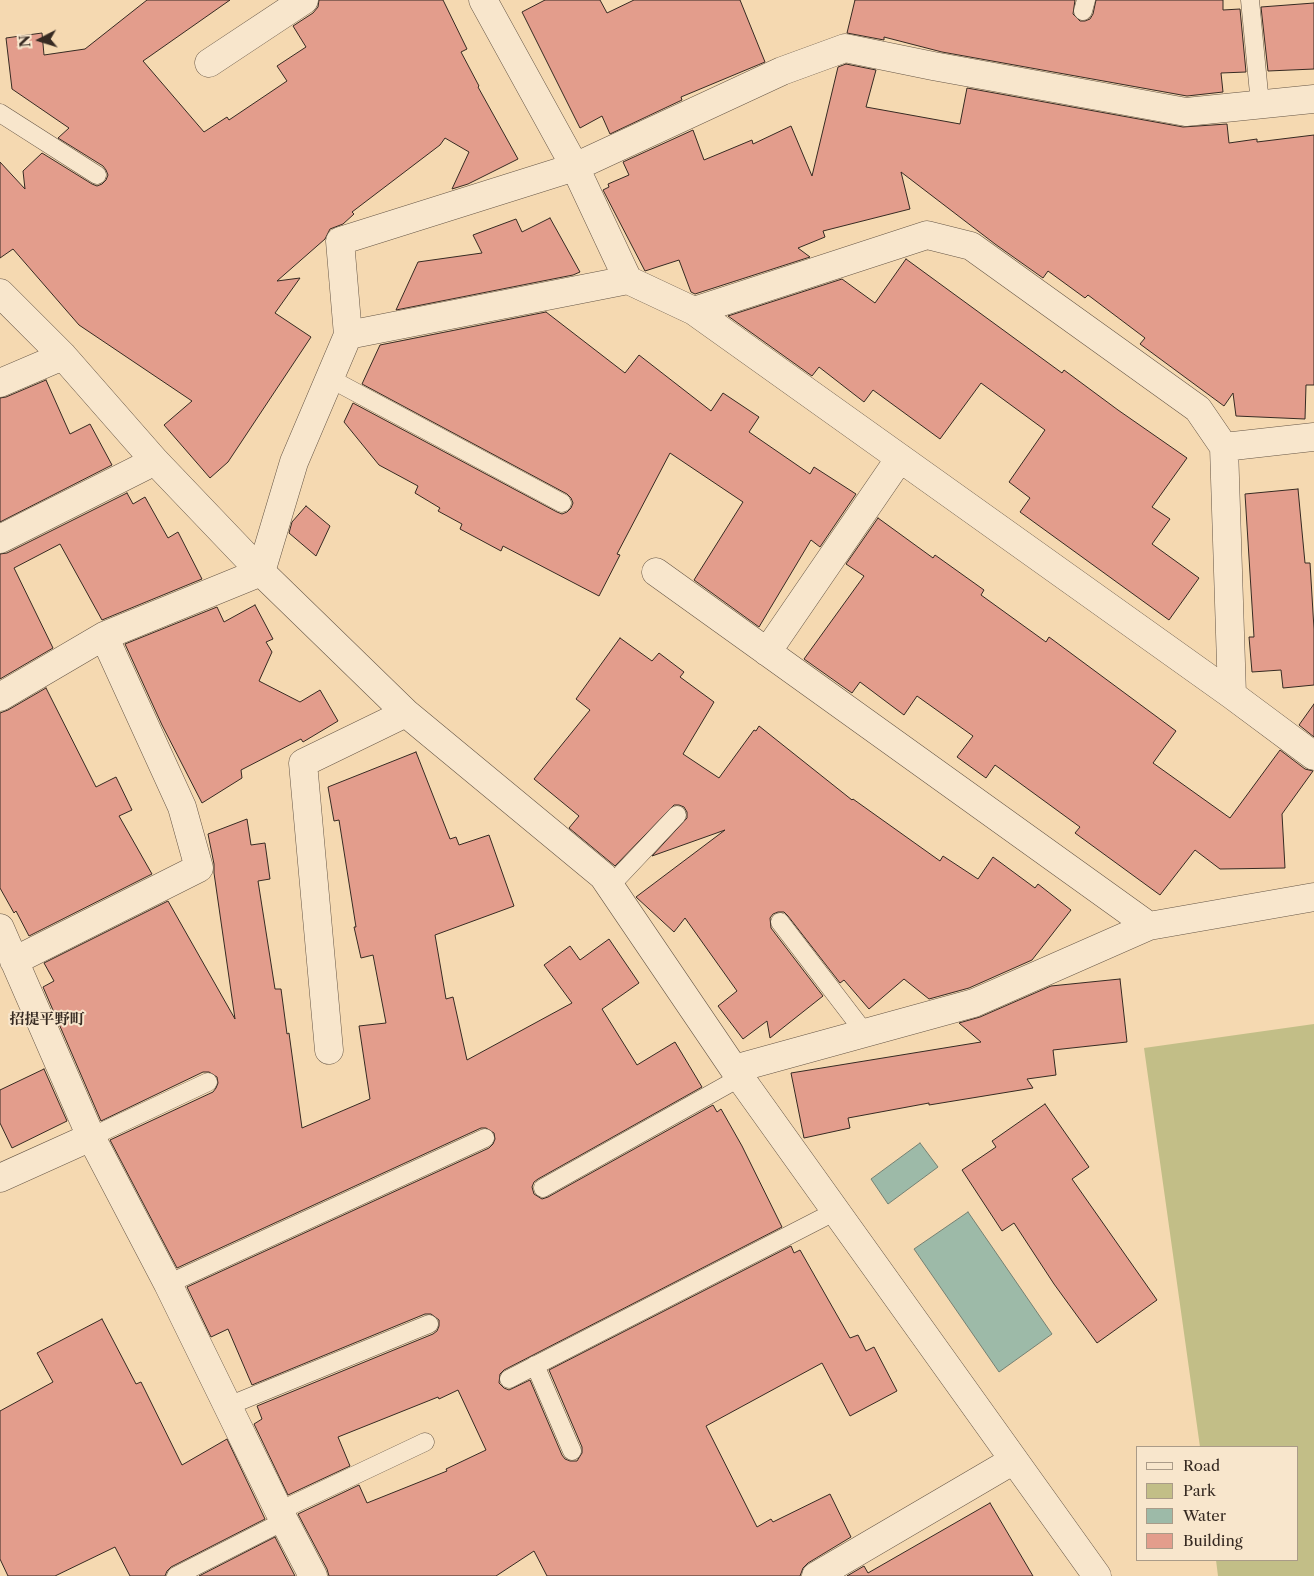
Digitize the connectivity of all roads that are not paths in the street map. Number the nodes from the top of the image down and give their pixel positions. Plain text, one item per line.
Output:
1 (304, 0) edge
2 (482, 0) edge
3 (1250, 0) edge
4 (209, 63) dead end
5 (1314, 99) edge
6 (1260, 104) junction
7 (0, 113) edge
8 (576, 167) junction
9 (97, 175) dead end
10 (628, 280) junction
11 (0, 293) edge
12 (694, 311) junction
13 (348, 335) junction
14 (63, 356) junction
15 (329, 378) junction
16 (0, 383) edge
17 (1314, 437) edge
18 (1224, 447) junction
19 (900, 458) junction
20 (155, 461) junction
21 (562, 503) dead end
22 (0, 539) edge
23 (261, 572) junction
24 (656, 572) dead end
25 (104, 636) junction
26 (767, 652) junction
27 (1232, 695) junction
28 (0, 697) edge
29 (406, 713) junction
30 (1314, 756) edge
31 (677, 815) dead end
32 (610, 886) junction
33 (1314, 897) edge
34 (780, 922) dead end
35 (1149, 926) junction
36 (0, 928) edge
37 (14, 961) junction
38 (865, 1033) junction
39 (329, 1050) dead end
40 (738, 1073) junction
41 (208, 1082) dead end
42 (91, 1137) junction
43 (485, 1138) dead end
44 (0, 1178) edge
45 (543, 1188) dead end
46 (836, 1211) junction
47 (168, 1284) junction
48 (429, 1324) dead end
49 (535, 1366) junction
50 (509, 1379) dead end
51 (228, 1406) junction
52 (425, 1442) dead end
53 (572, 1451) dead end
54 (1014, 1460) junction
55 (281, 1516) junction
56 (176, 1576) edge
57 (313, 1576) edge
58 (816, 1576) edge
59 (1097, 1576) edge

1 - 4 street
2 - 8 street
3 - 6 lane
5 - 6 street
6 - 8 street
7 - 9 lane
8 - 10 street
8 - 13 street
10 - 12 street
10 - 13 street
11 - 14 street
12 - 18 street
12 - 19 street
13 - 15 street
14 - 16 street
14 - 20 street
15 - 21 lane
15 - 23 street
17 - 18 street
18 - 27 street
19 - 26 street
19 - 27 street
20 - 22 street
20 - 23 street
23 - 25 street
23 - 29 street
24 - 26 street
25 - 28 street
25 - 37 street
26 - 35 street
27 - 30 street
29 - 32 street
29 - 39 street
31 - 32 lane
32 - 40 street
33 - 35 street
34 - 38 lane
35 - 38 street
36 - 37 street
37 - 42 street
38 - 40 street
40 - 45 lane
40 - 46 street
41 - 42 lane
42 - 44 street
42 - 47 street
43 - 47 lane
46 - 49 lane
46 - 54 street
47 - 51 street
48 - 51 lane
49 - 50 lane
49 - 53 lane
51 - 55 street
52 - 55 lane
54 - 58 street
54 - 59 street
55 - 56 lane
55 - 57 street

